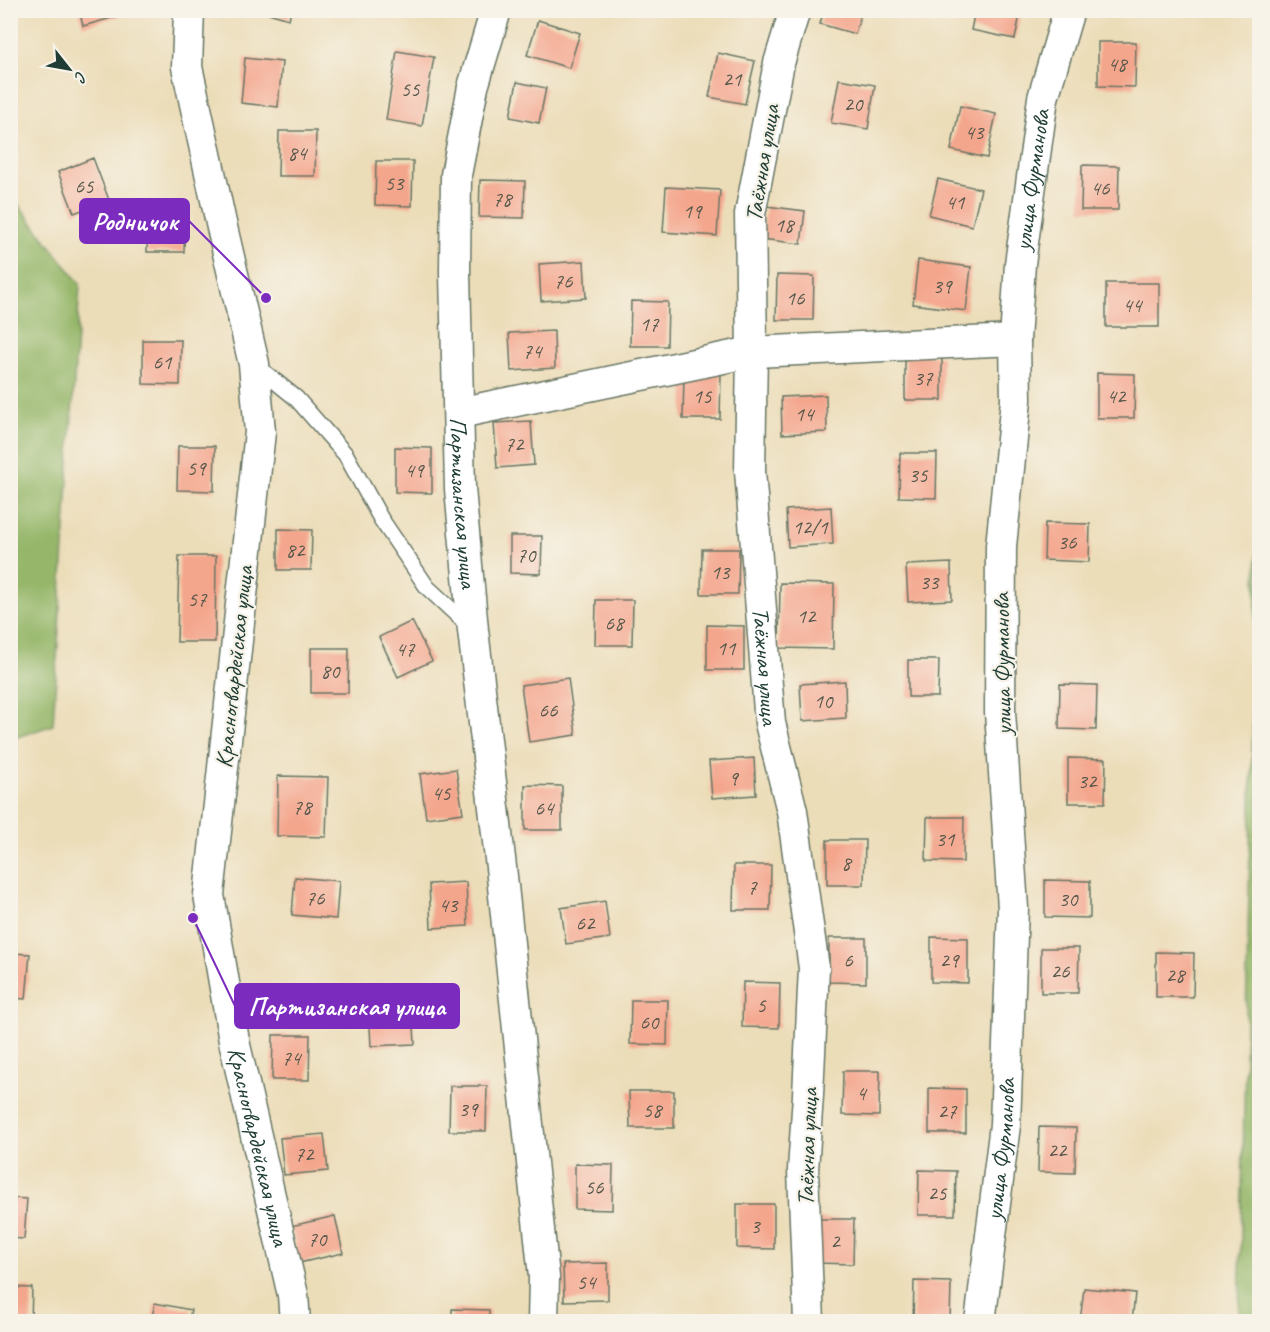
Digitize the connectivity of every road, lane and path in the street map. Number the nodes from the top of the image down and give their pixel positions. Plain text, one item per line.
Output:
1 (189, 10) edge
2 (496, 10) edge
3 (795, 10) edge
4 (1069, 10) edge
5 (1015, 340) junction
6 (752, 352) junction
7 (254, 364) junction
8 (459, 413) junction
9 (473, 630) junction
10 (296, 1322) edge
11 (543, 1322) edge
12 (809, 1322) edge
13 (980, 1322) edge

1 - 7 street, Красногвардейская улица
2 - 8 street, Партизанская улица
3 - 6 street, Таёжная улица
4 - 5 street, улица Фурманова
5 - 6 street
5 - 13 street, улица Фурманова
6 - 8 street
6 - 12 street, Таёжная улица
7 - 9 lane
7 - 10 street, Красногвардейская улица
8 - 9 street, Партизанская улица
9 - 11 street, Партизанская улица

